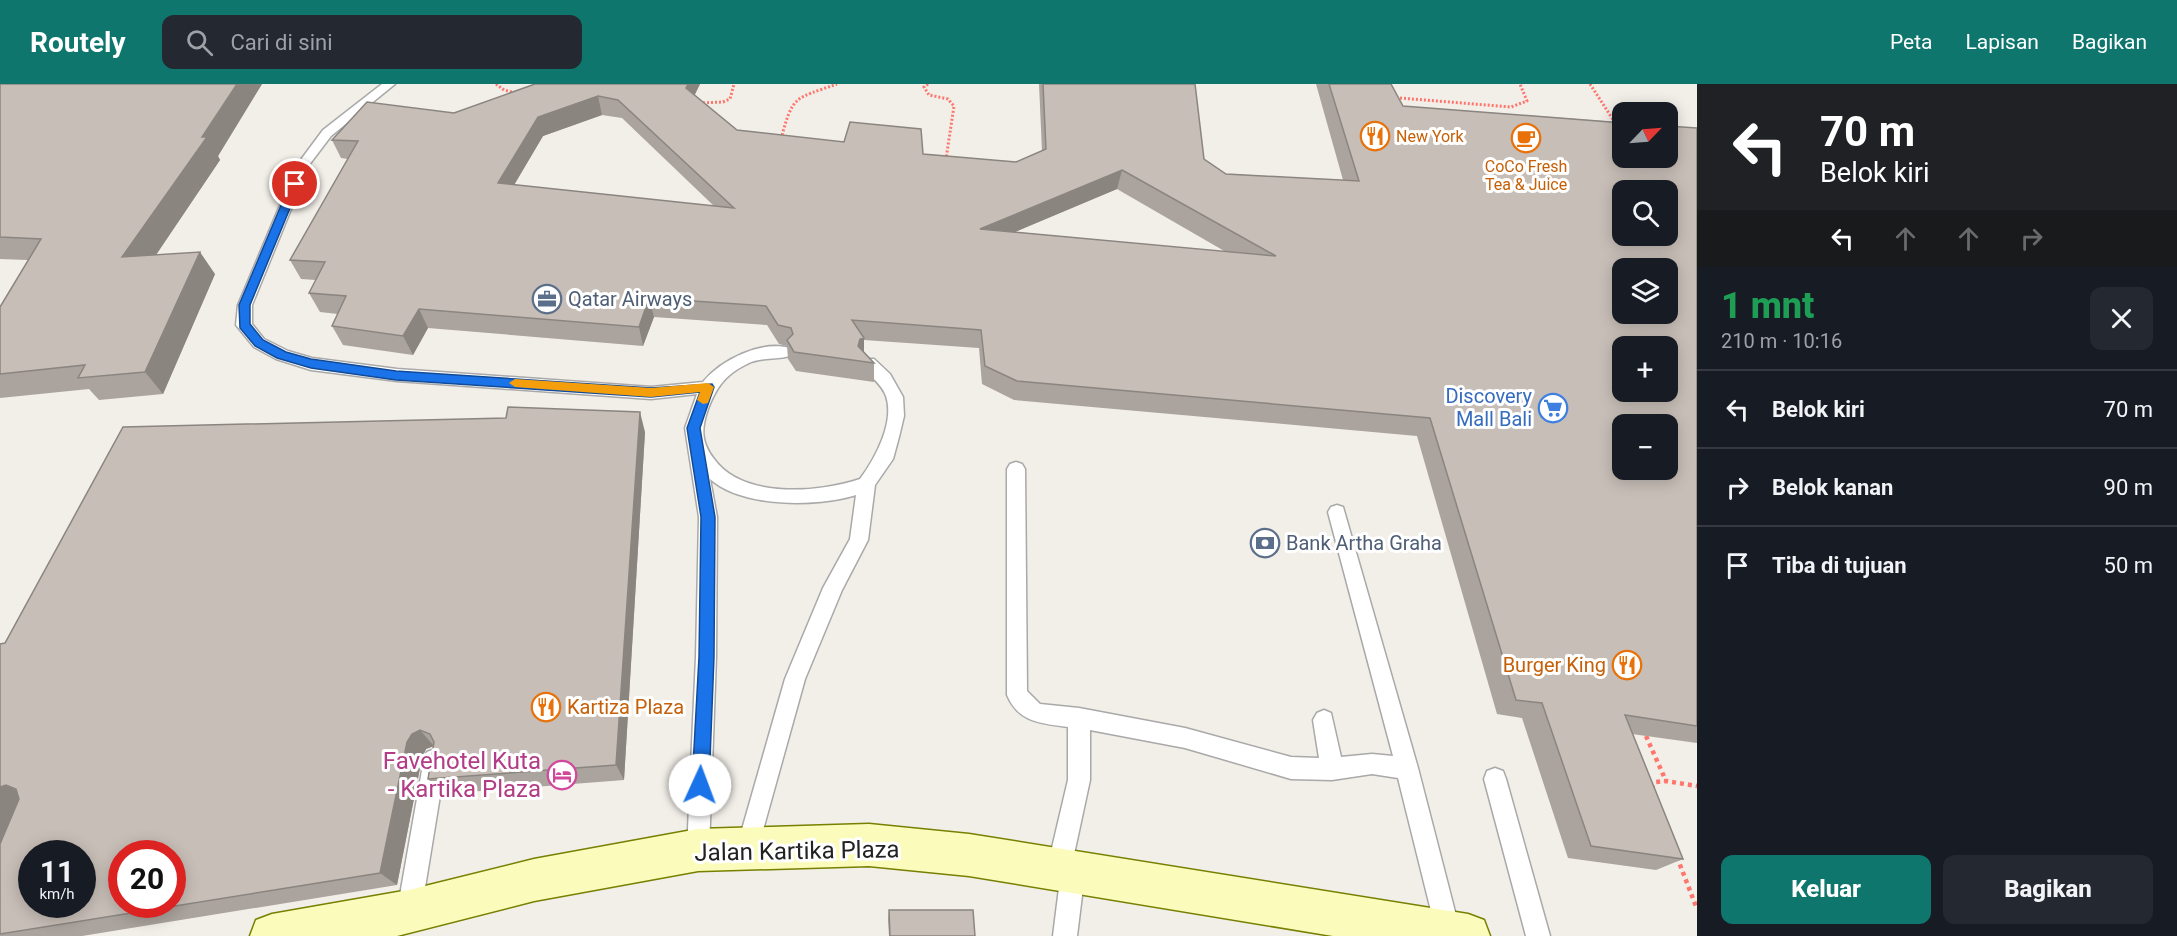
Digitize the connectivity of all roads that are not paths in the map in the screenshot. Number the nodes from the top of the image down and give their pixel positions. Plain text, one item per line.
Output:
1 (389, 84) edge
2 (784, 352) edge
3 (868, 363) edge
4 (708, 387) junction
5 (696, 447) junction
6 (1016, 469) dead end
7 (866, 484) junction
8 (1337, 512) dead end
9 (1079, 718) junction
10 (1324, 720) dead end
11 (435, 758) edge
12 (1407, 768) junction
13 (1332, 769) junction
14 (1495, 778) dead end
15 (748, 847) junction
16 (698, 850) junction
17 (1066, 870) junction
18 (409, 912) junction
19 (1458, 934) edge
20 (272, 936) edge
21 (1065, 936) edge
22 (1538, 936) edge

1 - 4 lane
2 - 4 lane
3 - 7 lane
4 - 5 lane
5 - 7 lane
5 - 16 lane
6 - 9 lane
7 - 15 lane
8 - 12 lane
9 - 13 lane
9 - 17 lane
10 - 13 lane
11 - 18 lane
12 - 13 lane
12 - 19 lane
14 - 22 lane
15 - 16 main road, Jalan Kartika Plaza
15 - 17 main road, Jalan Kartika Plaza
16 - 18 main road, Jalan Kartika Plaza
17 - 19 main road, Jalan Kartika Plaza
17 - 21 lane
18 - 20 main road, Jalan Kartika Plaza

